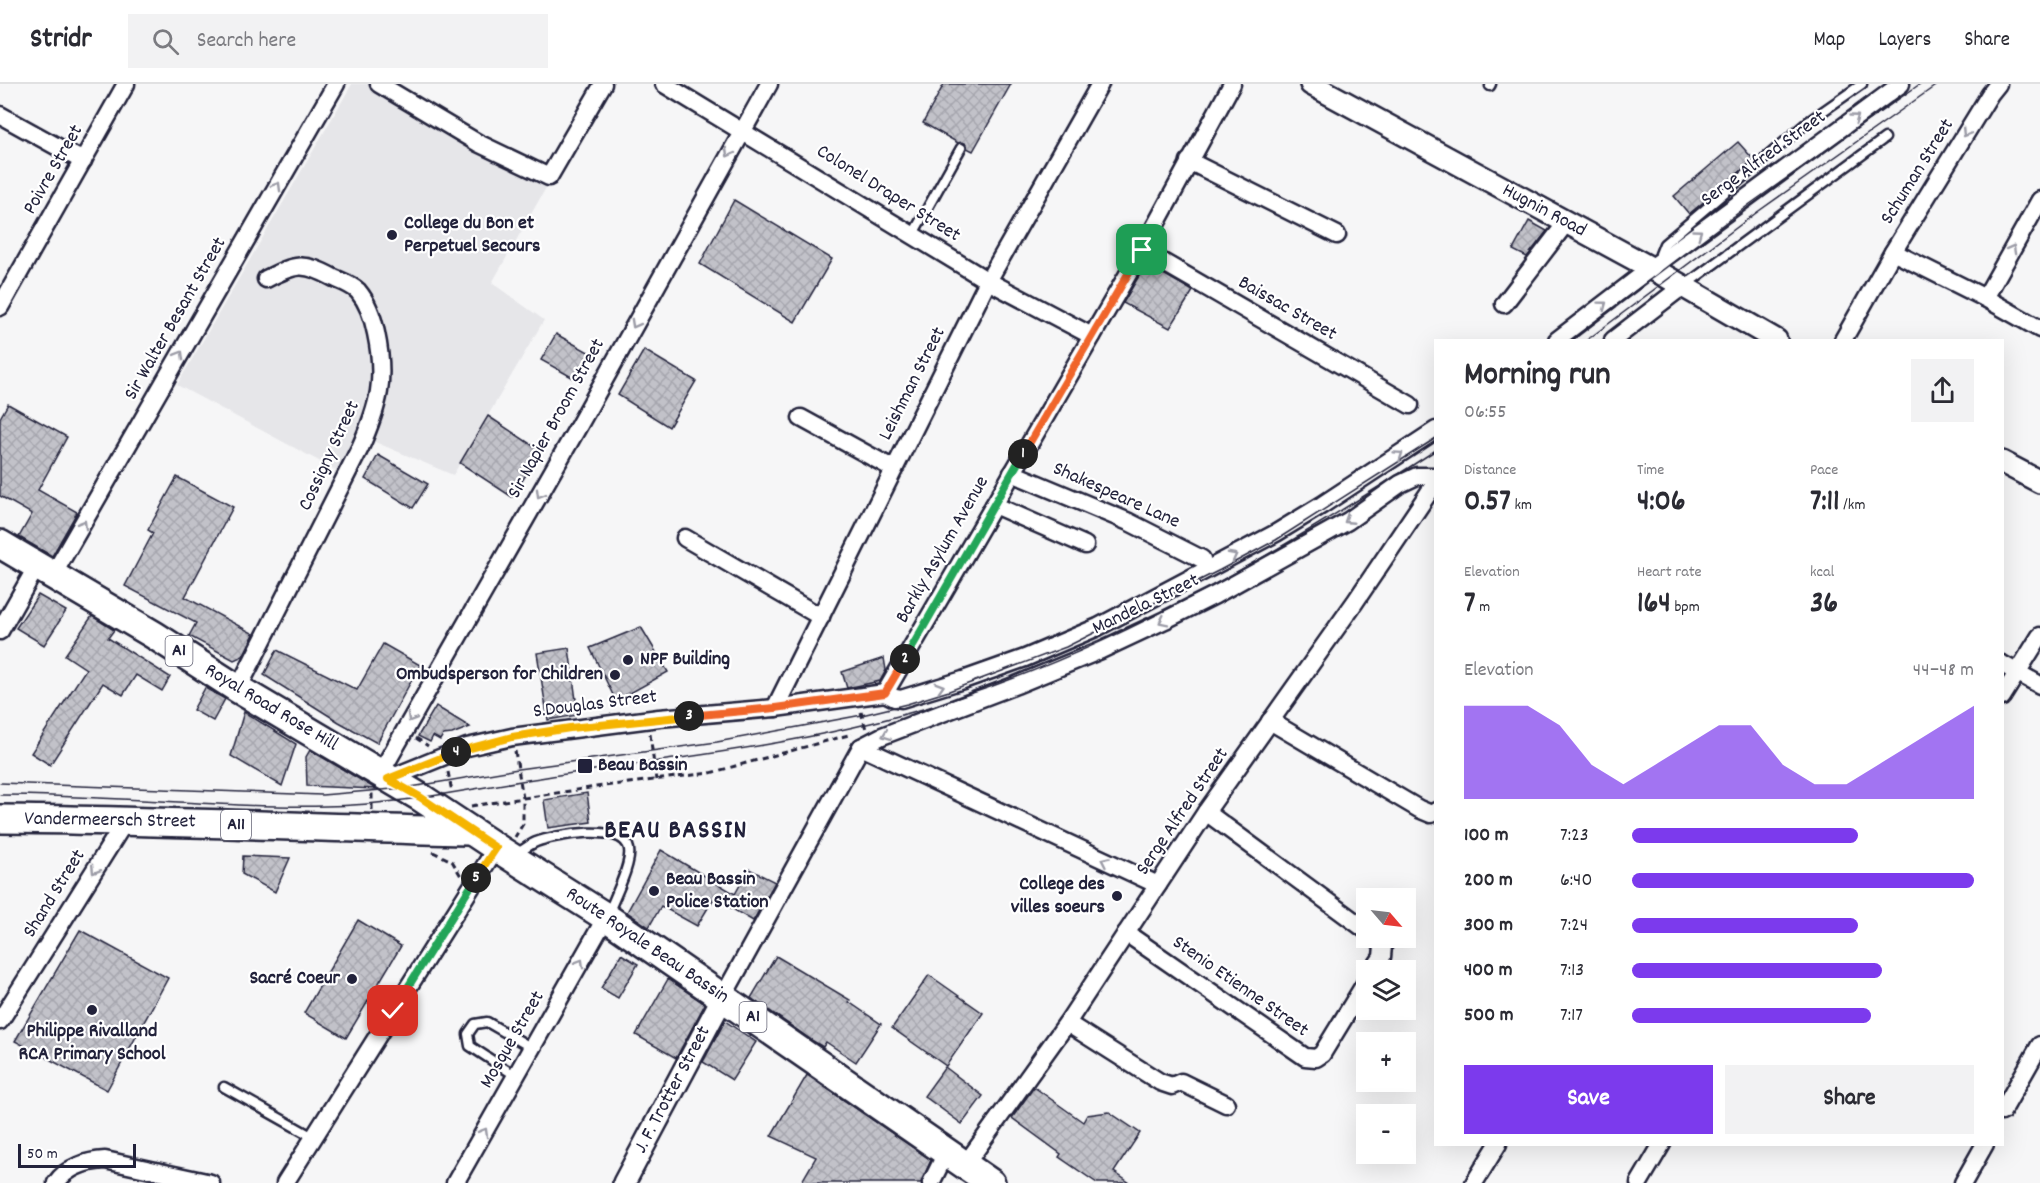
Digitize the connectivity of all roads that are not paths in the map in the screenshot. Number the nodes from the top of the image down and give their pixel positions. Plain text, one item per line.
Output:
1 (126, 84) edge
2 (336, 84) edge
3 (379, 84) edge
4 (603, 84) edge
5 (664, 84) edge
6 (769, 84) edge
7 (1100, 84) edge
8 (1232, 84) edge
9 (1311, 84) edge
10 (1862, 84) edge
11 (1901, 84) edge
12 (1998, 84) edge
13 (1335, 89) edge
14 (0, 115) edge
15 (742, 130) junction
16 (1885, 138) dead end
17 (961, 148) dead end
18 (82, 161) junction
19 (1189, 161) junction
20 (2039, 202) edge
21 (1566, 223) junction
22 (913, 234) junction
23 (1337, 235) dead end
24 (1142, 250) junction
25 (1893, 252) junction
26 (1657, 264) junction
27 (266, 279) dead end
28 (988, 280) junction
29 (1683, 286) junction
30 (1985, 298) junction
31 (1504, 304) dead end
32 (0, 307) edge
33 (2040, 329) edge
34 (1092, 336) junction
35 (1558, 339) edge
36 (1614, 339) edge
37 (1774, 339) edge
38 (1844, 339) edge
39 (1410, 405) dead end
40 (801, 418) dead end
41 (1434, 431) edge
42 (2004, 463) edge
43 (894, 469) junction
44 (1012, 473) junction
45 (1434, 476) edge
46 (2040, 482) edge
47 (1434, 485) edge
48 (994, 505) junction
49 (685, 538) dead end
50 (0, 544) edge
51 (1085, 545) dead end
52 (1202, 559) dead end
53 (45, 570) junction
54 (821, 617) junction
55 (0, 631) edge
56 (2040, 636) edge
57 (2004, 665) edge
58 (2018, 672) junction
59 (2040, 685) edge
60 (237, 689) junction
61 (879, 694) junction
62 (2004, 694) edge
63 (775, 708) junction
64 (1270, 721) junction
65 (861, 736) junction
66 (357, 760) joint
67 (384, 776) junction
68 (1206, 812) junction
69 (1434, 812) edge
70 (0, 819) edge
71 (126, 820) junction
72 (471, 831) junction
73 (503, 852) junction
74 (1158, 885) junction
75 (606, 917) junction
76 (1356, 923) edge
77 (1126, 933) junction
78 (723, 997) junction
79 (1356, 998) edge
80 (0, 1021) edge
81 (1067, 1023) junction
82 (2040, 1045) edge
83 (532, 1048) junction
84 (516, 1076) junction
85 (224, 1087) dead end
86 (1226, 1104) dead end
87 (2004, 1108) edge
88 (314, 1137) junction
89 (1497, 1146) edge
90 (1661, 1146) edge
91 (1984, 1146) edge
92 (956, 1158) junction
93 (56, 1183) edge
94 (211, 1183) edge
95 (285, 1183) edge
96 (455, 1183) edge
97 (624, 1183) edge
98 (931, 1183) edge
99 (991, 1183) edge
100 (1474, 1183) edge
101 (1639, 1183) edge
102 (1963, 1183) edge

1 - 18 street, Poivre Street
53 -> 2 street, Sir Walter Besant Street
3 - 4 street
5 - 15 street, Colonel Draper Street
6 - 15 street, Sir Napier Broom Street
7 - 28 street, Leishman Street
8 - 19 street, Barkly Asylum Avenue
9 - 13 street, Hugnin Road
10 - 26 lane
26 -> 11 street, Serge Alfred Street
12 -> 25 street, Schuman Street
13 - 21 street, Hugnin Road
14 - 18 street
15 - 22 street, Colonel Draper Street
15 -> 67 street, Sir Napier Broom Street
16 - 29 lane
17 - 22 lane
18 - 32 street, Poivre Street
19 - 23 street
19 - 24 street, Barkly Asylum Avenue
30 -> 20 street
21 - 26 street, Hugnin Road
21 - 31 street
22 - 28 street, Colonel Draper Street
24 - 34 street, Barkly Asylum Avenue
24 - 39 street, Baissac Street
25 - 30 street
25 - 38 street, Schuman Street
26 - 29 street, Hugnin Road
35 -> 26 street, Serge Alfred Street
27 - 60 street, Cossigny Street
28 - 34 street, Colonel Draper Street
28 - 43 street, Leishman Street
29 - 36 street
29 - 37 street, Hugnin Road
30 - 33 street
34 - 44 street, Barkly Asylum Avenue
40 - 43 street
61 -> 41 street, S.Douglas Street
42 - 46 street
43 - 54 street, Leishman Street
44 - 48 street, Barkly Asylum Avenue
44 - 52 street, Shakespeare Lane
45 -> 65 street, Mandela Street
47 - 64 street, Serge Alfred Street
48 - 51 street
48 - 61 street, Barkly Asylum Avenue
49 - 54 street
50 - 53 main road, Royal Road Rose Hill / A1
53 - 55 street, Sir Walter Besant Street
53 - 60 main road, Royal Road Rose Hill / A1
54 - 63 street, Leishman Street
56 - 58 street
57 - 58 street
58 - 59 street
58 - 62 street
60 - 66 main road, Royal Road Rose Hill / A1
61 - 63 street, S.Douglas Street
63 - 67 street, S.Douglas Street
64 - 68 street, Serge Alfred Street
64 - 69 street
74 -> 65 street
65 - 78 street
66 - 67 main road, Route Royale Beau Bassin / A1
67 - 72 main road, Route Royale Beau Bassin / A1
68 - 74 street, Serge Alfred Street
68 - 76 street
70 - 71 main road, Vandermeersch Street / A11
71 - 72 main road, Vandermeersch Street / A11
71 -> 80 street, Shand Street
72 - 73 main road, Route Royale Beau Bassin / A1
73 - 75 main road, Route Royale Beau Bassin / A1
73 - 75 lane
73 - 88 street
74 - 77 street, Serge Alfred Street
75 - 78 main road, Route Royale Beau Bassin / A1
83 -> 75 street, Mosque Street
77 - 79 street, Stenio Etienne Street
77 - 81 street, Serge Alfred Street
78 - 92 main road, Route Royale Beau Bassin / A1
78 - 97 street, J. F. Trotter Street
81 - 86 street
81 - 92 street, Serge Alfred Street
82 - 87 street
83 - 84 street, Mosque Street
83 - 84 lane
96 -> 84 street, Mosque Street
85 - 88 lane
88 - 95 street
89 - 100 street
90 - 101 street
91 - 102 street
92 - 98 street, Serge Alfred Street
92 - 99 main road, Route Royale Beau Bassin / A1
93 - 94 street

